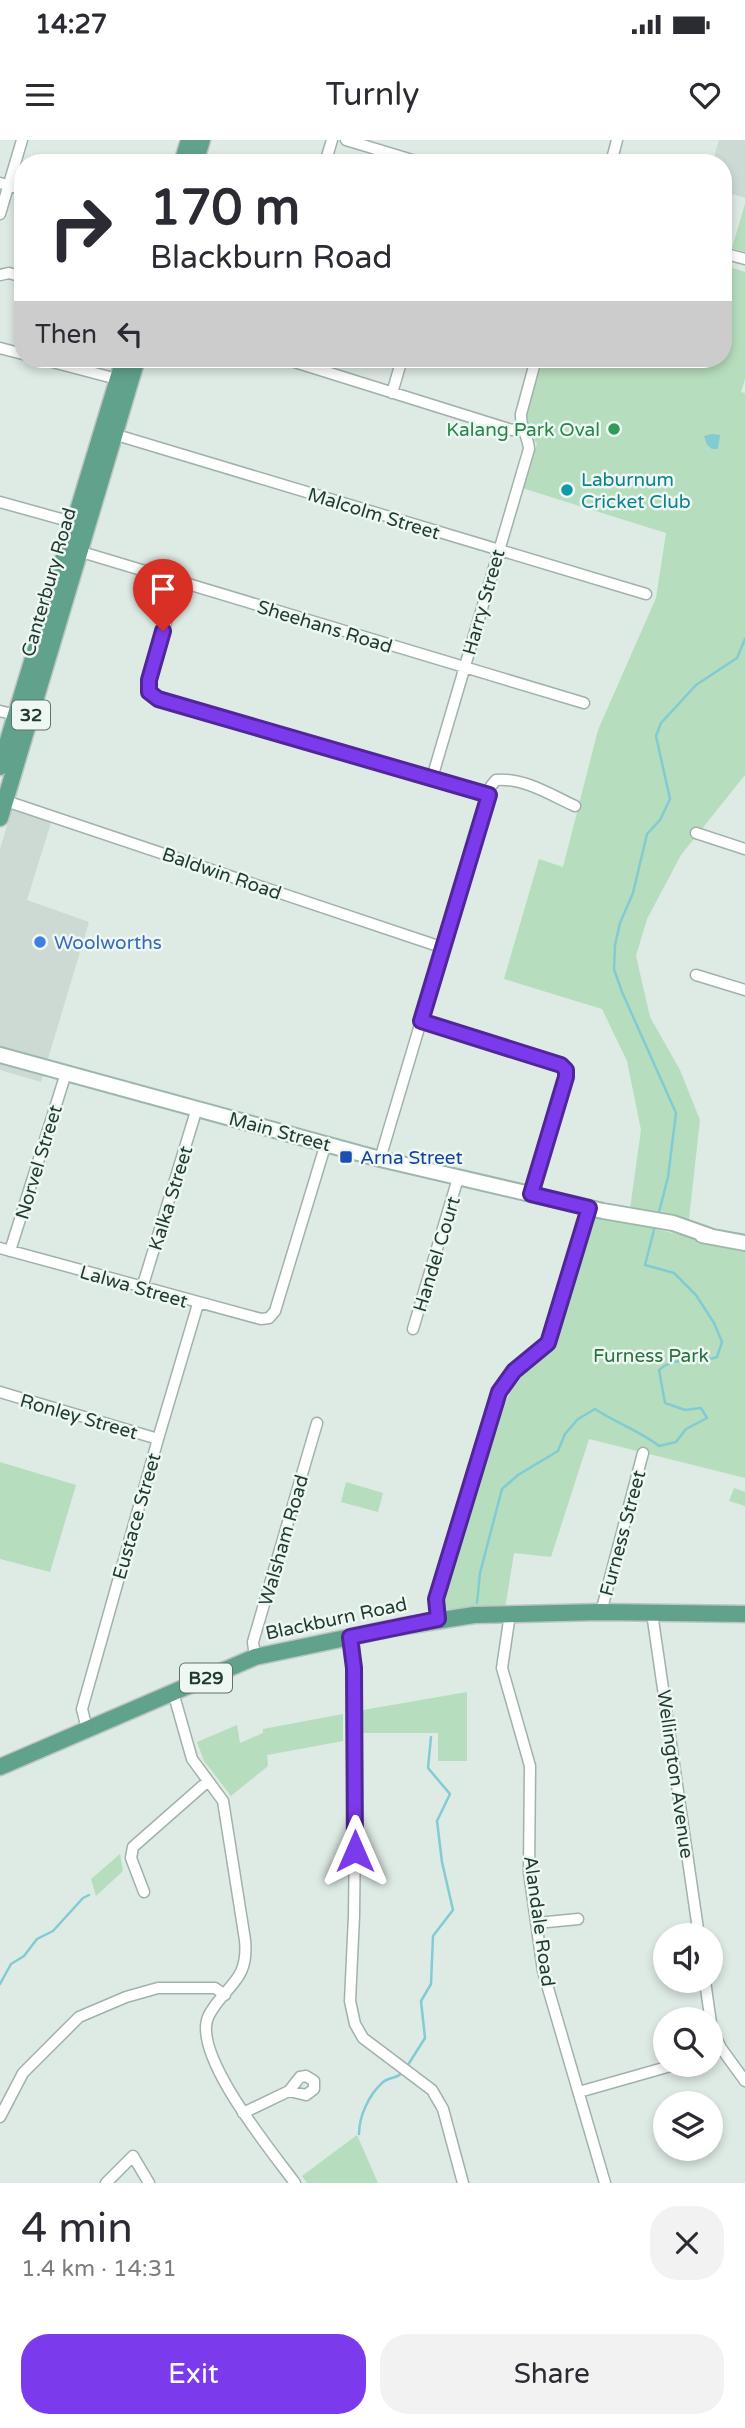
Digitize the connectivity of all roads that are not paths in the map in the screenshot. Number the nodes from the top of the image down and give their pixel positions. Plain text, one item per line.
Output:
1 (346, 140) edge
2 (392, 154) edge
3 (14, 160) edge
4 (4, 184) edge
5 (0, 214) edge
6 (75, 368) edge
7 (124, 368) edge
8 (132, 368) edge
9 (313, 368) edge
10 (399, 368) edge
11 (534, 368) edge
12 (124, 381) junction
13 (391, 393) junction
14 (522, 427) junction
15 (108, 433) junction
16 (0, 502) edge
17 (81, 524) junction
18 (73, 550) junction
19 (498, 550) junction
20 (178, 582) junction
21 (646, 594) dead end
22 (464, 668) junction
23 (584, 704) dead end
24 (15, 715) edge
25 (0, 767) edge
26 (432, 778) junction
27 (489, 795) junction
28 (3, 800) edge
29 (575, 806) dead end
30 (0, 818) edge
31 (696, 833) dead end
32 (745, 849) edge
33 (443, 948) junction
34 (696, 975) dead end
35 (745, 990) edge
36 (421, 1021) junction
37 (0, 1055) edge
38 (65, 1073) junction
39 (197, 1108) junction
40 (326, 1143) junction
41 (380, 1159) junction
42 (458, 1178) junction
43 (531, 1194) junction
44 (596, 1209) junction
45 (745, 1243) edge
46 (5, 1249) edge
47 (142, 1288) junction
48 (198, 1304) junction
49 (413, 1329) dead end
50 (0, 1392) edge
51 (317, 1423) dead end
52 (158, 1439) junction
53 (643, 1453) dead end
54 (601, 1612) junction
55 (653, 1613) junction
56 (510, 1614) junction
57 (745, 1614) edge
58 (438, 1619) junction
59 (350, 1637) junction
60 (256, 1657) junction
61 (173, 1692) junction
62 (87, 1729) junction
63 (0, 1767) edge
64 (208, 1780) junction
65 (144, 1892) dead end
66 (578, 1919) dead end
67 (537, 1923) junction
68 (697, 1923) edge
69 (225, 1995) junction
70 (723, 2059) edge
71 (653, 2071) edge
72 (745, 2081) edge
73 (289, 2091) dead end
74 (579, 2092) junction
75 (243, 2113) junction
76 (0, 2117) edge
77 (106, 2183) edge
78 (149, 2183) edge
79 (295, 2183) edge
80 (463, 2183) edge
81 (605, 2183) edge

1 - 2 street
3 - 4 street
4 - 5 street
6 - 12 street
7 - 12 main road, Canterbury Road / 32
8 - 12 main road, Canterbury Road / 32
9 - 13 street
10 - 13 street
11 - 14 street, Harry Street
12 - 15 main road, Canterbury Road / 32
13 - 14 street
14 - 19 street, Harry Street
15 - 17 main road, Canterbury Road / 32
15 - 19 street, Malcolm Street
16 - 17 street
17 - 18 main road, Canterbury Road / 32
18 - 20 street, Sheehans Road
18 - 24 main road, Canterbury Road / 32
19 - 21 street, Malcolm Street
19 - 22 street, Harry Street
20 - 22 street, Sheehans Road
20 - 26 street
22 - 23 street, Sheehans Road
22 - 26 street, Harry Street
24 - 25 main road, Canterbury Road / 32
24 - 28 main road, Canterbury Road / 32
26 - 27 street
27 - 29 street
27 - 33 street
28 - 30 main road, Canterbury Road / 32
28 - 33 street, Baldwin Road
31 - 32 street
33 - 36 street
34 - 35 street
36 - 41 street
36 - 43 street
37 - 38 street, Main Street
38 - 39 street, Main Street
38 - 46 street, Norvel Street
39 - 40 street, Main Street
39 - 47 street, Kalka Street
40 - 41 street, Main Street
40 - 48 street, Lalwa Street
41 - 42 street, Main Street
42 - 43 street, Main Street
42 - 49 street, Handel Court
43 - 44 street, Main Street
44 - 45 street, Main Street
44 - 58 street
46 - 47 street, Lalwa Street
47 - 48 street, Lalwa Street
48 - 52 street, Eustace Street
50 - 52 street, Ronley Street
51 - 60 street, Walsham Road
52 - 62 street, Eustace Street
53 - 54 street, Furness Street
54 - 55 main road, Blackburn Road / B29
54 - 56 main road, Blackburn Road / B29
55 - 57 main road, Blackburn Road / B29
55 - 68 street, Wellington Avenue
56 - 58 main road, Blackburn Road / B29
56 - 67 street, Alandale Road
58 - 59 main road, Blackburn Road / B29
59 - 60 main road, Blackburn Road / B29
59 - 80 street
60 - 61 main road, Blackburn Road / B29
61 - 62 main road, Blackburn Road / B29
61 - 64 street
62 - 63 main road, Blackburn Road / B29
64 - 65 street
64 - 69 street
66 - 67 street
67 - 74 street, Alandale Road
69 - 75 street
69 - 76 street
70 - 72 street
71 - 74 street
73 - 75 street
74 - 81 street, Alandale Road
75 - 79 street
77 - 78 street

